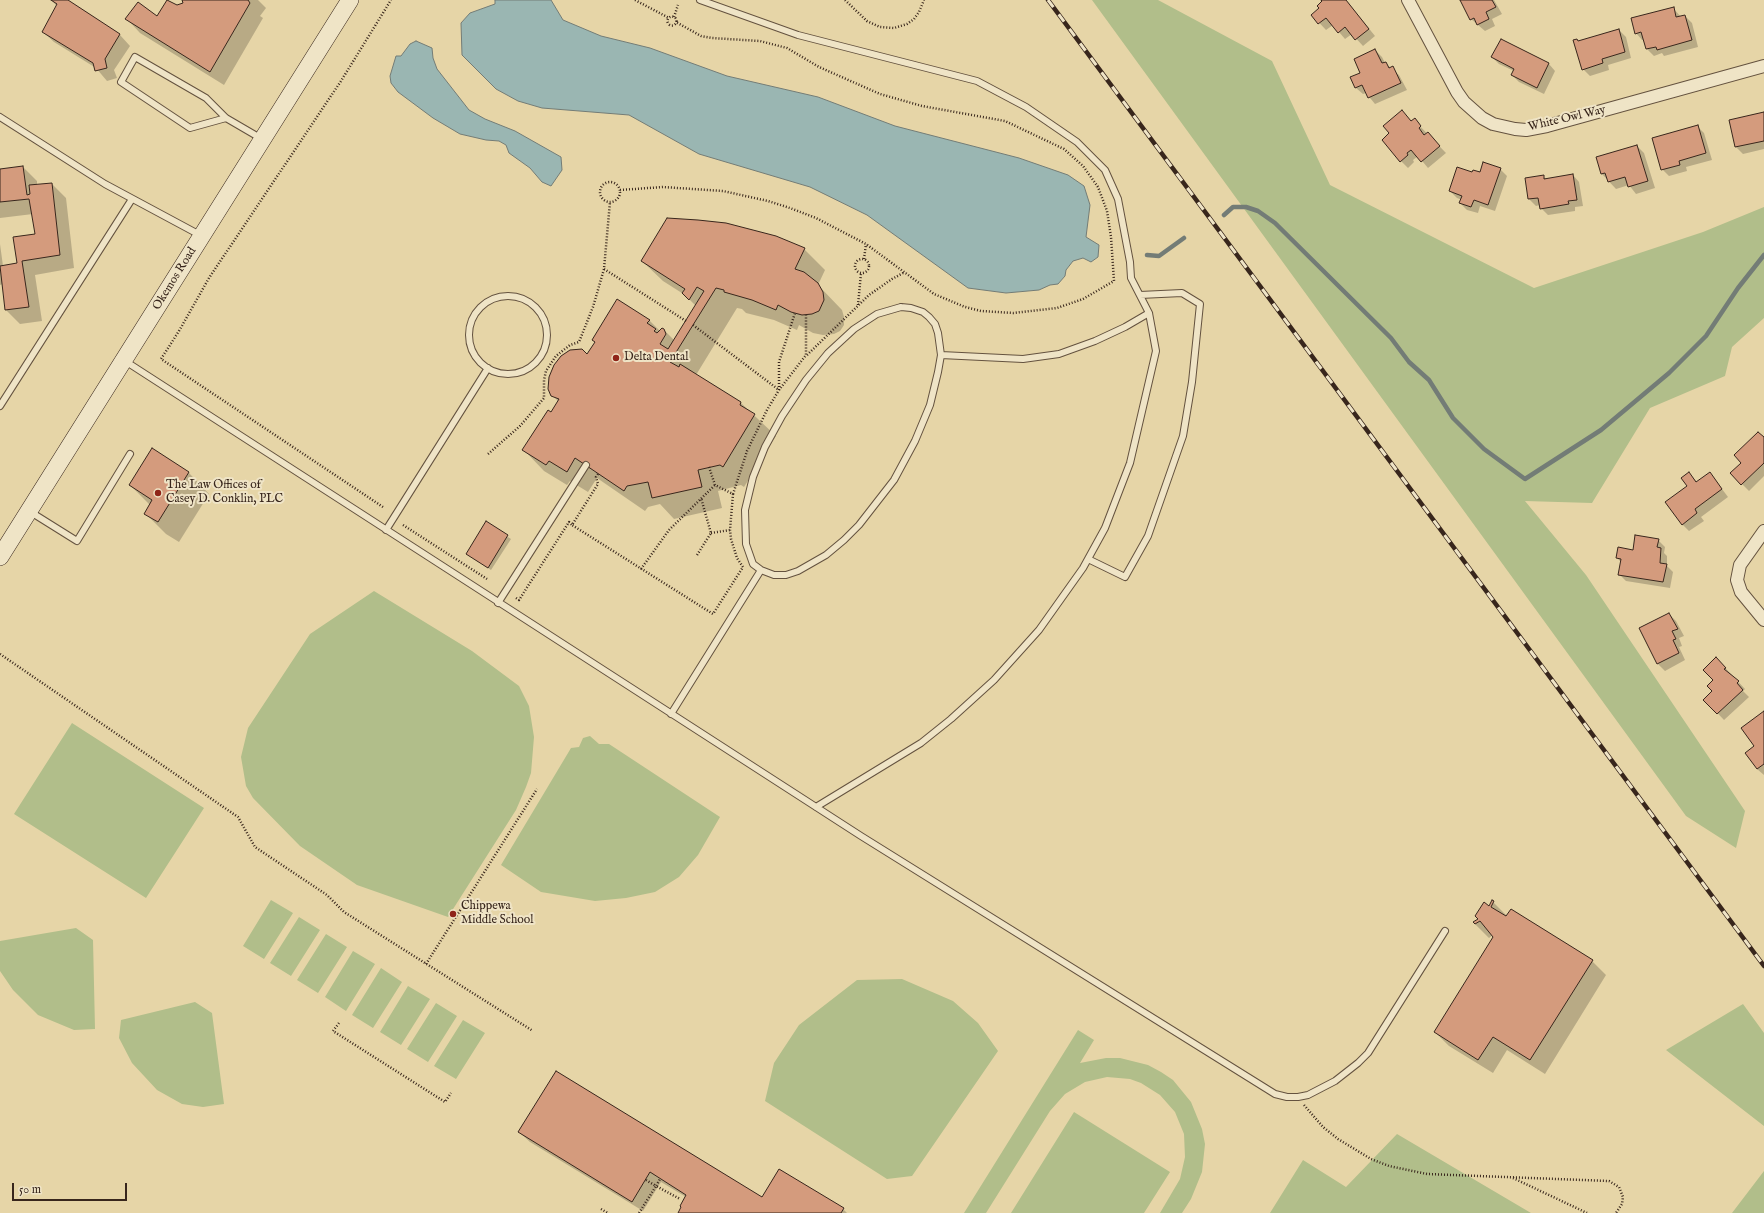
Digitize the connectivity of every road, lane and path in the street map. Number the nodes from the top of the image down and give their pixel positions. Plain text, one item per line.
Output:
1 (391, 0) edge
2 (634, 0) edge
3 (700, 0) edge
4 (845, 0) edge
5 (924, 0) edge
6 (1408, 0) edge
7 (347, 1) edge
8 (678, 5) dead end
9 (674, 17) junction
10 (669, 18) junction
11 (676, 22) junction
12 (1764, 66) edge
13 (0, 117) edge
14 (226, 118) junction
15 (263, 140) junction
16 (620, 190) junction
17 (132, 199) junction
18 (610, 202) junction
19 (202, 236) junction
20 (866, 244) junction
21 (864, 260) junction
22 (604, 270) junction
23 (905, 272) junction
24 (861, 274) junction
25 (1140, 295) junction
26 (858, 305) junction
27 (795, 313) dead end
28 (1149, 313) junction
29 (806, 315) dead end
30 (686, 321) dead end
31 (693, 325) dead end
32 (806, 355) junction
33 (941, 355) junction
34 (124, 361) junction
35 (488, 368) junction
36 (779, 390) junction
37 (0, 406) edge
38 (130, 454) dead end
39 (488, 454) dead end
40 (586, 465) dead end
41 (709, 467) dead end
42 (598, 474) dead end
43 (715, 485) junction
44 (733, 494) junction
45 (702, 498) junction
46 (383, 507) dead end
47 (29, 511) junction
48 (572, 524) junction
49 (403, 525) dead end
50 (386, 530) junction
51 (730, 530) junction
52 (1764, 531) edge
53 (711, 533) junction
54 (697, 555) dead end
55 (0, 557) edge
56 (1088, 559) junction
57 (641, 569) junction
58 (760, 570) junction
59 (486, 579) dead end
60 (516, 598) dead end
61 (498, 603) junction
62 (1764, 620) edge
63 (0, 654) edge
64 (671, 714) junction
65 (538, 790) dead end
66 (816, 807) junction
67 (1445, 931) dead end
68 (426, 964) junction
69 (339, 1023) dead end
70 (533, 1031) dead end
71 (451, 1092) dead end
72 (1298, 1097) junction
73 (1511, 1177) junction
74 (660, 1179) dead end
75 (646, 1180) dead end
76 (656, 1186) junction
77 (680, 1199) dead end
78 (601, 1209) dead end
79 (608, 1213) edge
80 (639, 1213) edge
81 (1587, 1213) edge
82 (1616, 1213) edge

1 - 46 path
2 - 10 path
3 - 25 lane
4 - 5 path
6 - 12 street, White Owl Way
7 - 15 main road, Okemos Road
8 - 9 path
9 - 10 path
9 - 11 path
10 - 11 path
11 - 23 path
13 - 17 lane
14 - 14 lane
14 - 15 lane
15 - 19 main road, Okemos Road
16 - 18 path
16 - 18 path
16 - 20 path
17 - 19 lane
17 - 37 lane
18 - 22 path
19 - 34 main road, Okemos Road
20 - 21 path
20 - 23 path
21 - 24 path
21 - 24 path
22 - 30 path
22 - 39 path
23 - 26 path
24 - 26 path
25 - 28 lane
25 - 56 lane
26 - 32 path
27 - 36 path
28 - 33 lane
28 - 56 lane
29 - 32 path
31 - 36 path
32 - 36 path
33 - 58 lane
33 - 58 lane
34 - 47 main road, Okemos Road
34 - 50 lane
35 - 35 lane
35 - 50 lane
36 - 44 path
38 - 47 lane
40 - 61 lane
41 - 43 path
42 - 48 path
43 - 44 path
43 - 45 path
44 - 51 path
45 - 53 path
45 - 57 path
47 - 55 main road, Okemos Road
48 - 57 path
48 - 60 path
49 - 59 path
50 - 61 lane
51 - 53 path
51 - 57 path
52 - 62 street
53 - 54 path
56 - 66 lane
58 - 64 lane
61 - 64 lane
63 - 68 path
64 - 66 lane
65 - 68 path
66 - 72 lane
67 - 72 lane
68 - 70 path
69 - 71 path
72 - 73 path
73 - 81 path
73 - 82 path
74 - 76 path
75 - 76 path
76 - 77 path
76 - 80 path
78 - 79 path

